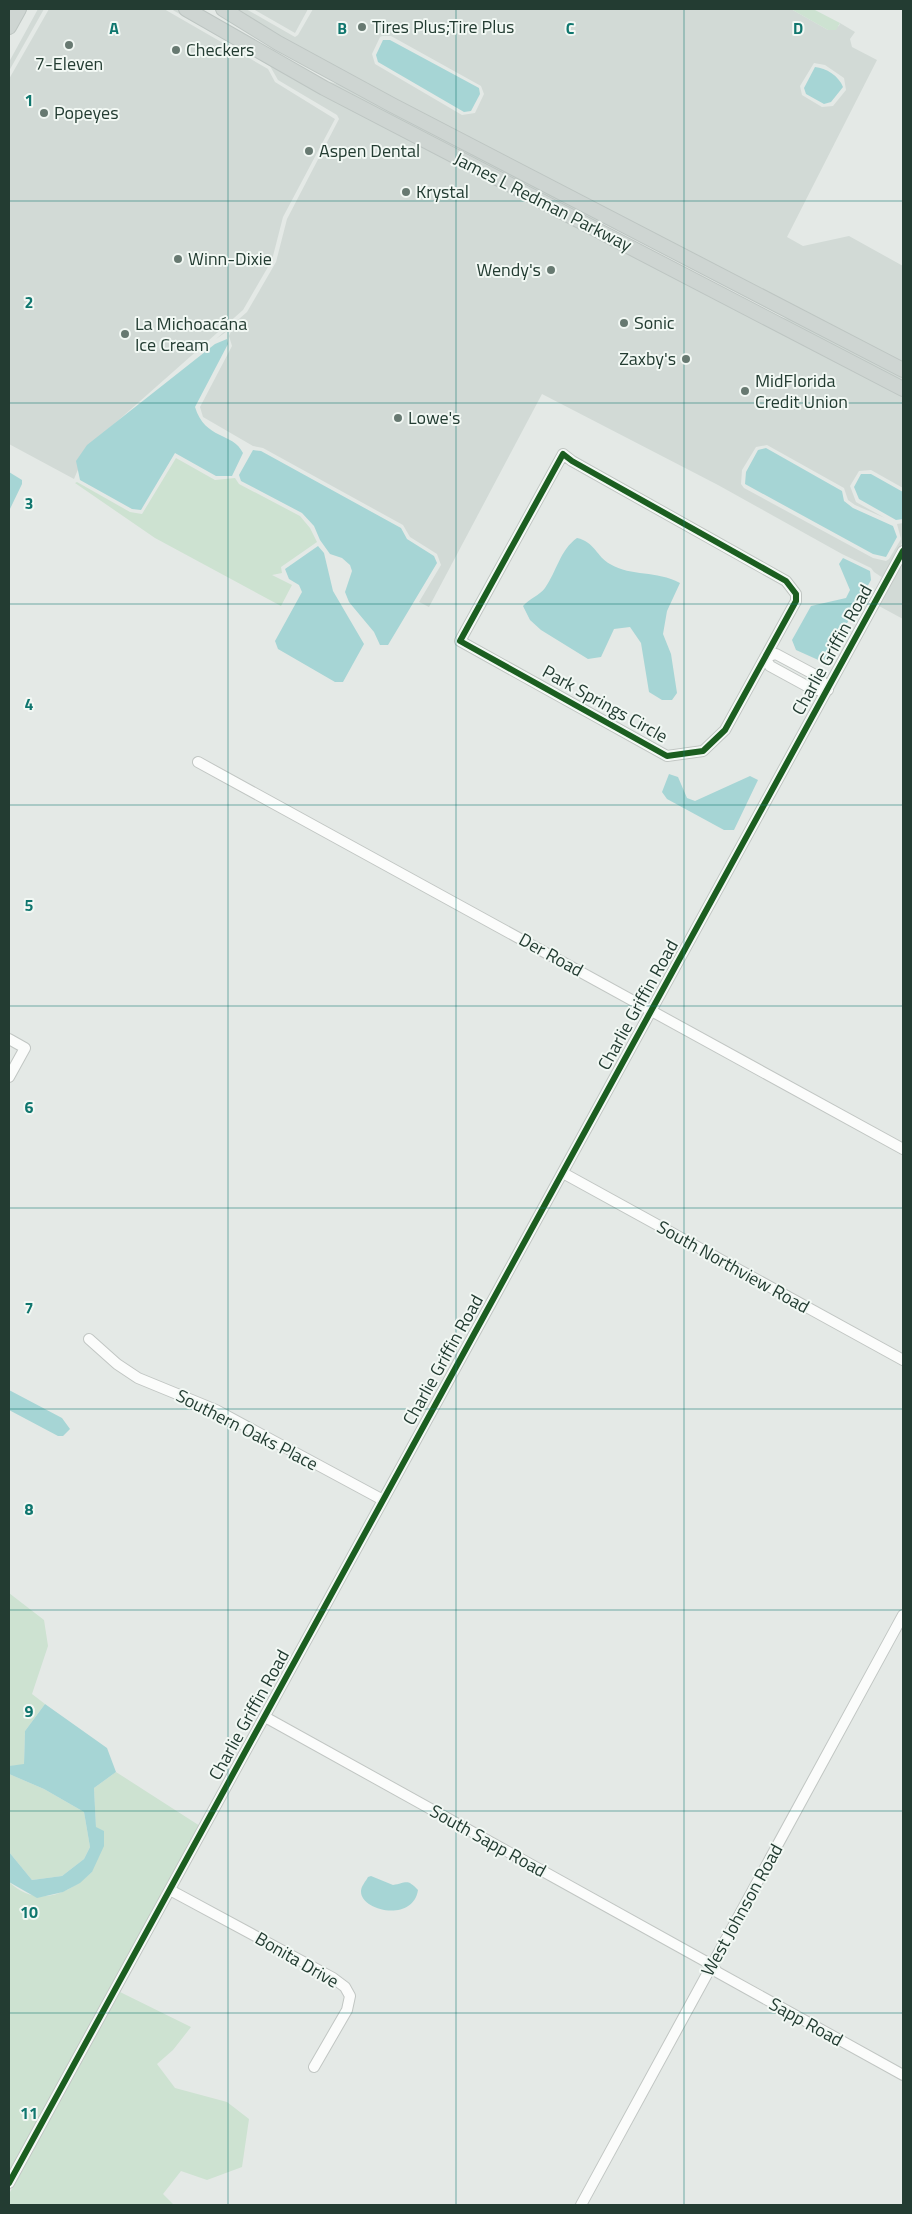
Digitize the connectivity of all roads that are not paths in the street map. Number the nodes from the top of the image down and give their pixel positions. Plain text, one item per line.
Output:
1 (20, 9) edge
2 (186, 9) edge
3 (200, 9) edge
4 (223, 9) edge
5 (9, 27) edge
6 (256, 30) junction
7 (244, 42) junction
8 (356, 85) junction
9 (590, 226) junction
10 (693, 261) junction
11 (686, 277) junction
12 (799, 316) junction
13 (903, 370) edge
14 (903, 389) edge
15 (903, 551) edge
16 (765, 656) junction
17 (828, 690) junction
18 (198, 762) dead end
19 (652, 1010) junction
20 (9, 1039) edge
21 (9, 1077) edge
22 (903, 1149) edge
23 (563, 1173) junction
24 (89, 1339) dead end
25 (903, 1360) edge
26 (383, 1500) junction
27 (903, 1615) edge
28 (265, 1717) junction
29 (170, 1890) junction
30 (712, 1965) junction
31 (314, 2067) dead end
32 (903, 2076) edge
33 (9, 2183) edge
34 (581, 2205) edge

1 - 5 main road
2 - 7 main road, James L Redman Parkway
3 - 6 main road
4 - 6 main road, James L Redman Parkway
6 - 8 main road, James L Redman Parkway
7 - 8 main road
7 - 9 main road, James L Redman Parkway
8 - 10 main road, James L Redman Parkway
9 - 10 main road
9 - 11 main road, James L Redman Parkway
10 - 12 main road, James L Redman Parkway
11 - 12 main road
11 - 14 main road, James L Redman Parkway
12 - 13 main road, James L Redman Parkway
15 - 17 street, Charlie Griffin Road
16 - 16 street, Park Springs Circle
16 - 17 street
17 - 19 street, Charlie Griffin Road
18 - 19 street, Der Road
19 - 22 street, Der Road
19 - 23 street, Charlie Griffin Road
20 - 21 street
23 - 25 street, South Northview Road
23 - 26 street, Charlie Griffin Road
24 - 26 street, Southern Oaks Place
26 - 28 street, Charlie Griffin Road
27 - 30 street, West Johnson Road
28 - 29 street, Charlie Griffin Road
28 - 30 street, South Sapp Road
29 - 31 street, Bonita Drive
29 - 33 street, Charlie Griffin Road
30 - 32 street, Sapp Road
30 - 34 street, West Johnson Road

